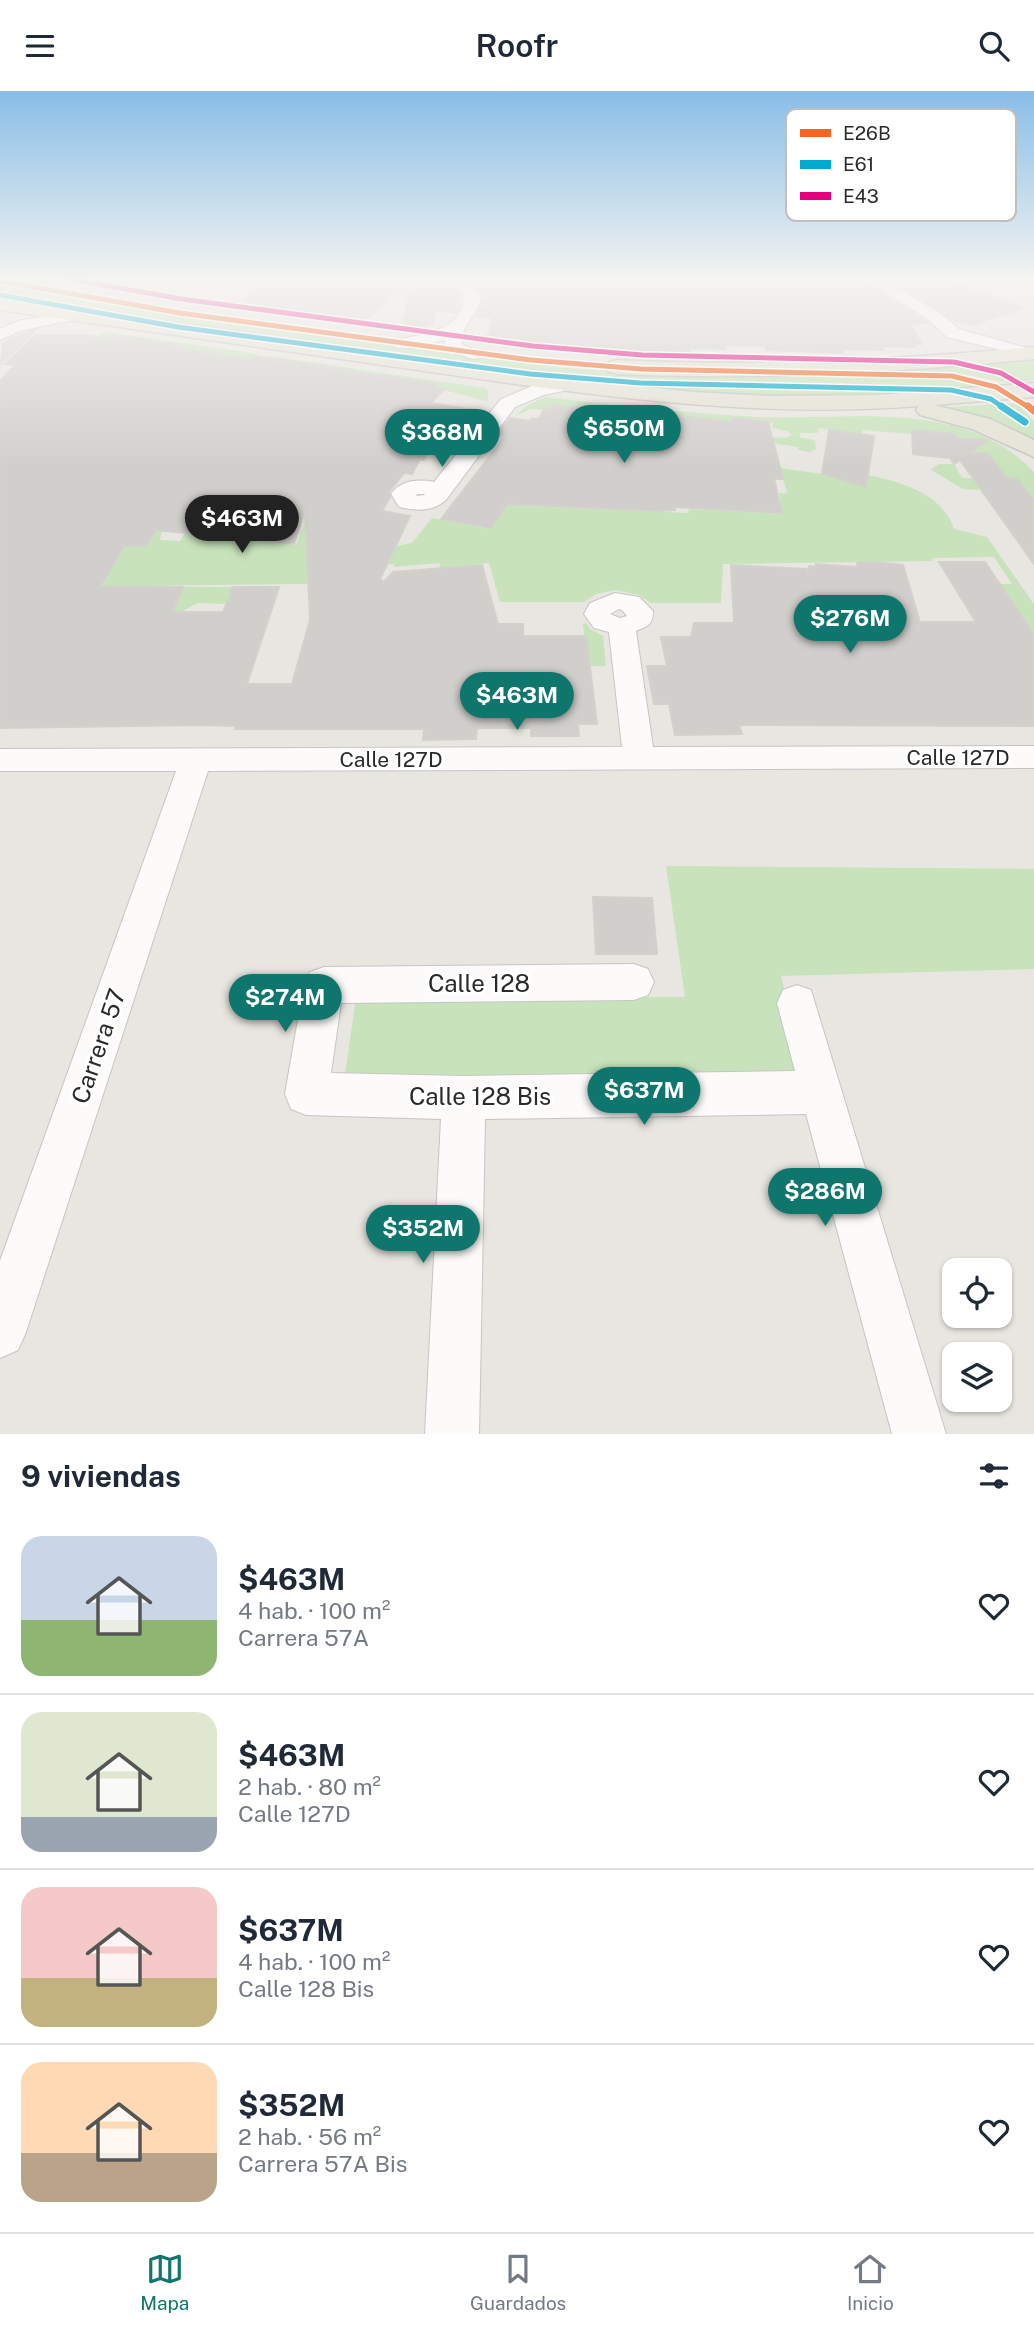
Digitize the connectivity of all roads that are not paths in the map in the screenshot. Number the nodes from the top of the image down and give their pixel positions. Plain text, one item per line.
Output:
1 (296, 342) edge
2 (386, 342) edge
3 (418, 342) edge
4 (453, 342) edge
5 (956, 342) edge
6 (977, 342) edge
7 (403, 344) junction
8 (1032, 353) edge
9 (947, 362) junction
10 (478, 364) junction
11 (757, 371) junction
12 (566, 385) junction
13 (1034, 390) edge
14 (1010, 392) junction
15 (877, 402) junction
16 (508, 403) junction
17 (1034, 411) edge
18 (1034, 449) edge
19 (435, 489) dead end
20 (622, 627) dead end
21 (639, 758) junction
22 (196, 759) junction
23 (0, 760) edge
24 (1029, 765) edge
25 (634, 982) dead end
26 (797, 1003) dead end
27 (822, 1092) junction
28 (306, 1094) joint
29 (464, 1098) junction
30 (0, 1332) edge
31 (452, 1434) edge
32 (919, 1434) edge

1 - 10 main road
2 - 7 main road
3 - 7 street
4 - 10 street
5 - 9 street
6 - 8 street
7 - 10 main road
8 - 9 main road
9 - 11 main road
10 - 11 main road
10 - 12 main road
10 - 16 street
11 - 14 main road
12 - 15 main road
12 - 16 street
13 - 14 main road
14 - 15 main road
14 - 17 main road
15 - 18 main road
16 - 19 street
20 - 21 street
21 - 22 street, Calle 127D
21 - 24 street, Calle 127D
22 - 23 street, Calle 127D
22 - 30 street, Carrera 57
25 - 28 street, Calle 128
26 - 27 street
27 - 29 street, Calle 128 Bis
27 - 32 street
28 - 29 street, Calle 128 Bis
29 - 31 street

